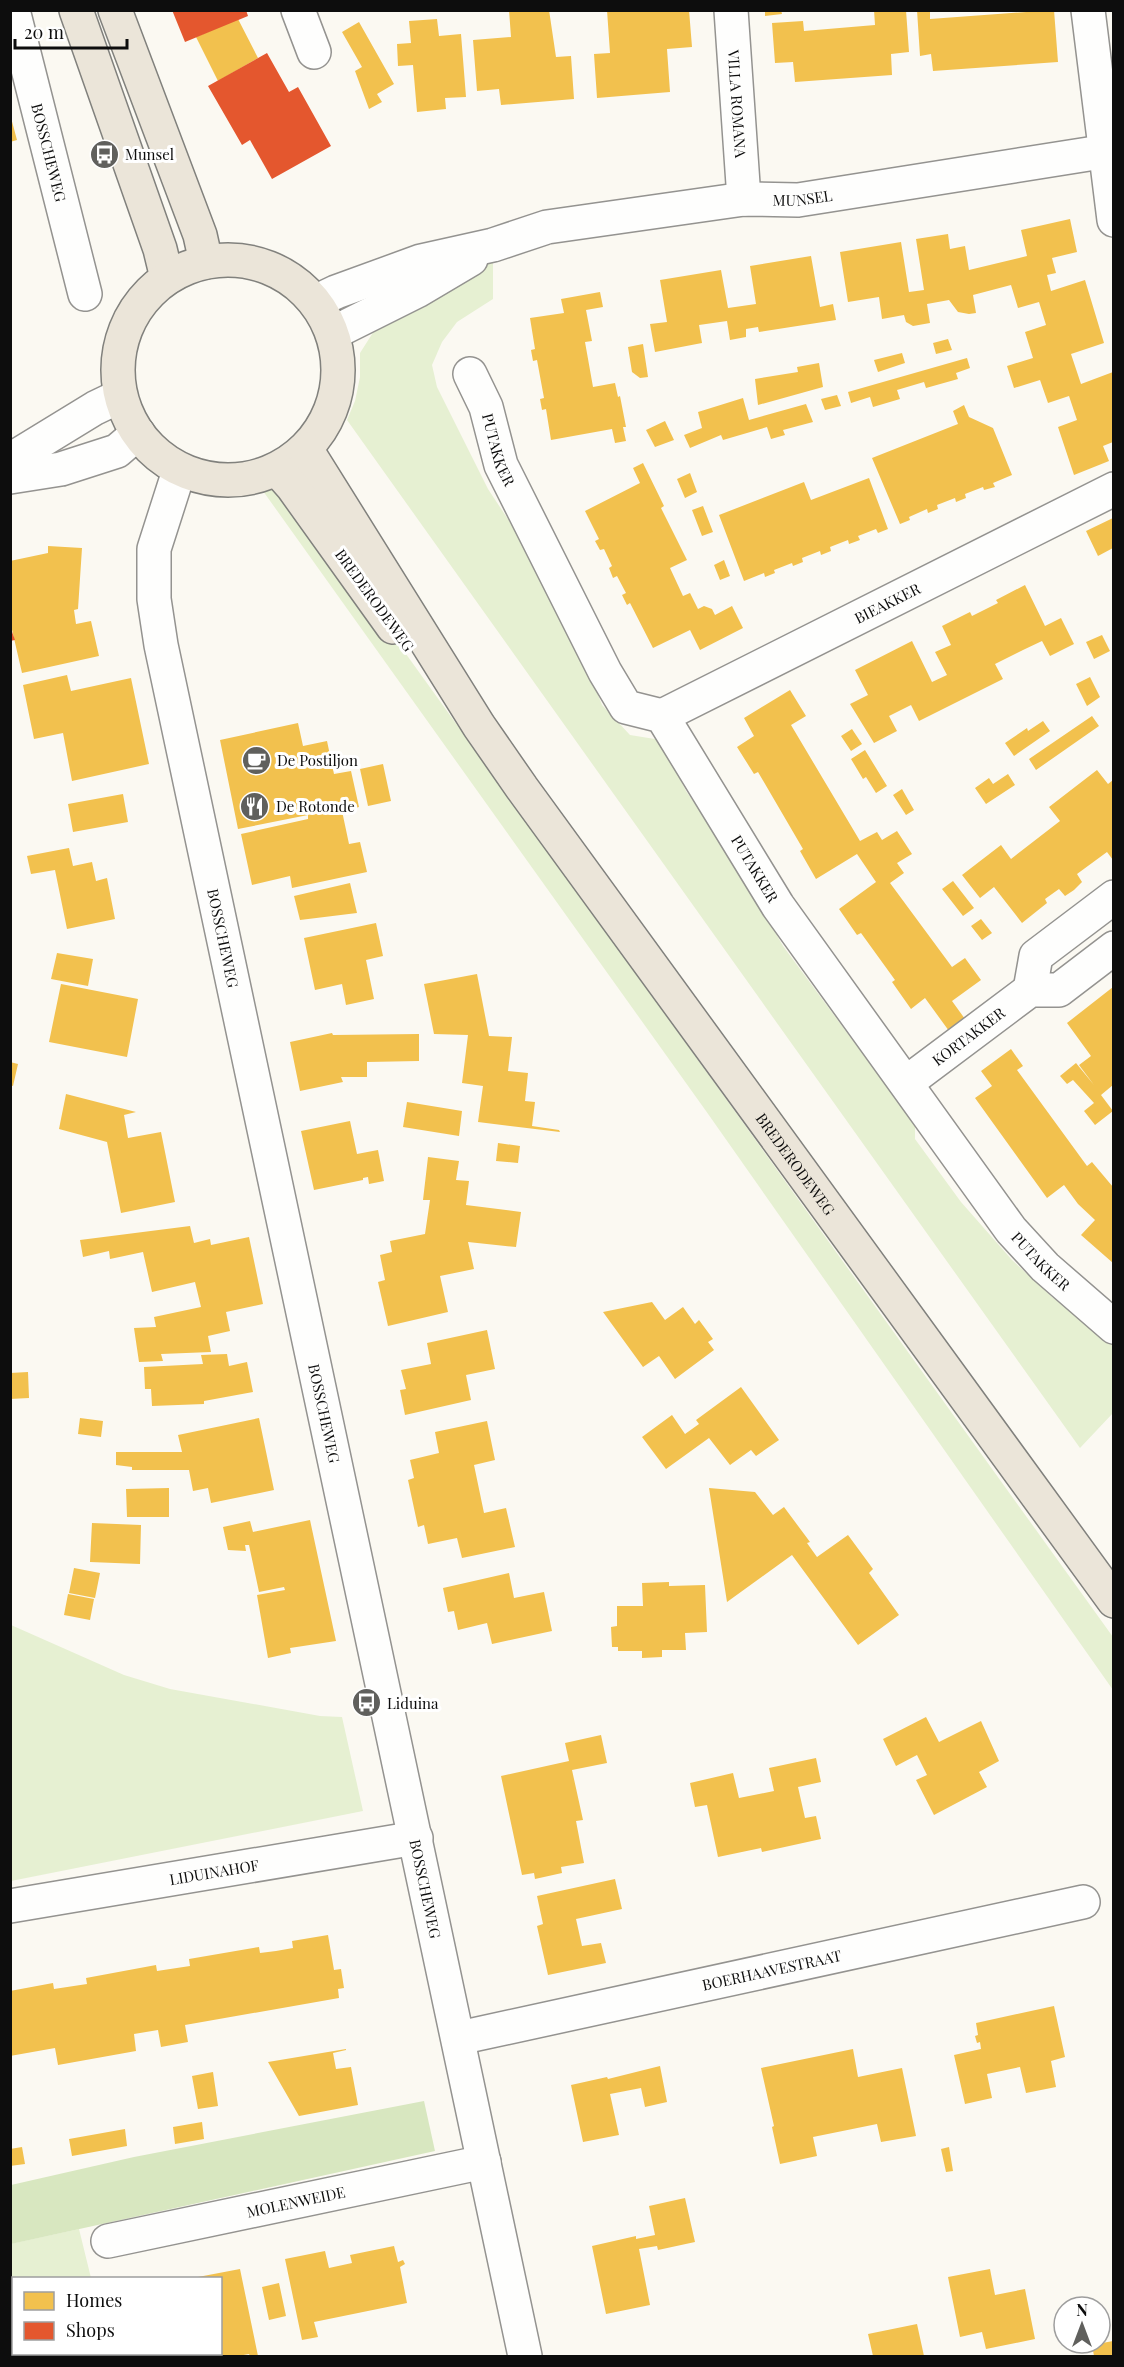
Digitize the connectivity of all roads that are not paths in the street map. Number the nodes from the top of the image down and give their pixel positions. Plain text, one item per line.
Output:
1 (13, 10) edge
2 (76, 10) edge
3 (115, 10) edge
4 (298, 10) edge
5 (731, 10) edge
6 (1088, 10) edge
7 (314, 52) dead end
8 (1109, 150) edge
9 (744, 199) junction
10 (1113, 220) edge
11 (493, 245) junction
12 (206, 262) junction
13 (167, 278) junction
14 (85, 294) dead end
15 (315, 302) junction
16 (333, 333) junction
17 (470, 374) dead end
18 (120, 396) junction
19 (138, 434) junction
20 (306, 449) junction
21 (10, 460) edge
22 (277, 469) junction
23 (179, 471) junction
24 (10, 477) edge
25 (1113, 489) edge
26 (662, 716) junction
27 (479, 726) junction
28 (1113, 897) edge
29 (1113, 948) edge
30 (1030, 990) junction
31 (906, 1083) junction
32 (1113, 1327) edge
33 (1113, 1601) edge
34 (417, 1838) junction
35 (1083, 1902) dead end
36 (10, 1906) edge
37 (459, 2038) junction
38 (484, 2162) junction
39 (108, 2241) dead end
40 (525, 2356) edge

1 - 14 street, BOSSCHEWEG
2 - 13 main road
3 - 12 main road
4 - 7 street
5 - 9 street, VILLA ROMANA
6 - 8 street
8 - 9 street, MUNSEL
8 - 10 street
9 - 11 street, MUNSEL
11 - 15 street, MUNSEL
11 - 16 street, MUNSEL
12 - 13 main road
12 - 15 main road
13 - 18 main road
15 - 16 main road
16 - 20 main road
17 - 26 street, PUTAKKER
18 - 19 main road
18 - 21 street
19 - 23 main road
19 - 24 street
20 - 22 main road
20 - 27 main road, BREDERODEWEG
22 - 23 main road
22 - 27 main road, BREDERODEWEG
23 - 34 street, BOSSCHEWEG
25 - 26 street, BIEAKKER
26 - 31 street, PUTAKKER
27 - 33 main road, BREDERODEWEG
28 - 30 street
29 - 30 street
30 - 31 street, KORTAKKER
31 - 32 street, PUTAKKER
34 - 36 street, LIDUINAHOF
34 - 37 street, BOSSCHEWEG
35 - 37 street, BOERHAAVESTRAAT
37 - 38 street, BOSSCHEWEG
38 - 39 street, MOLENWEIDE
38 - 40 street, BOSSCHEWEG

